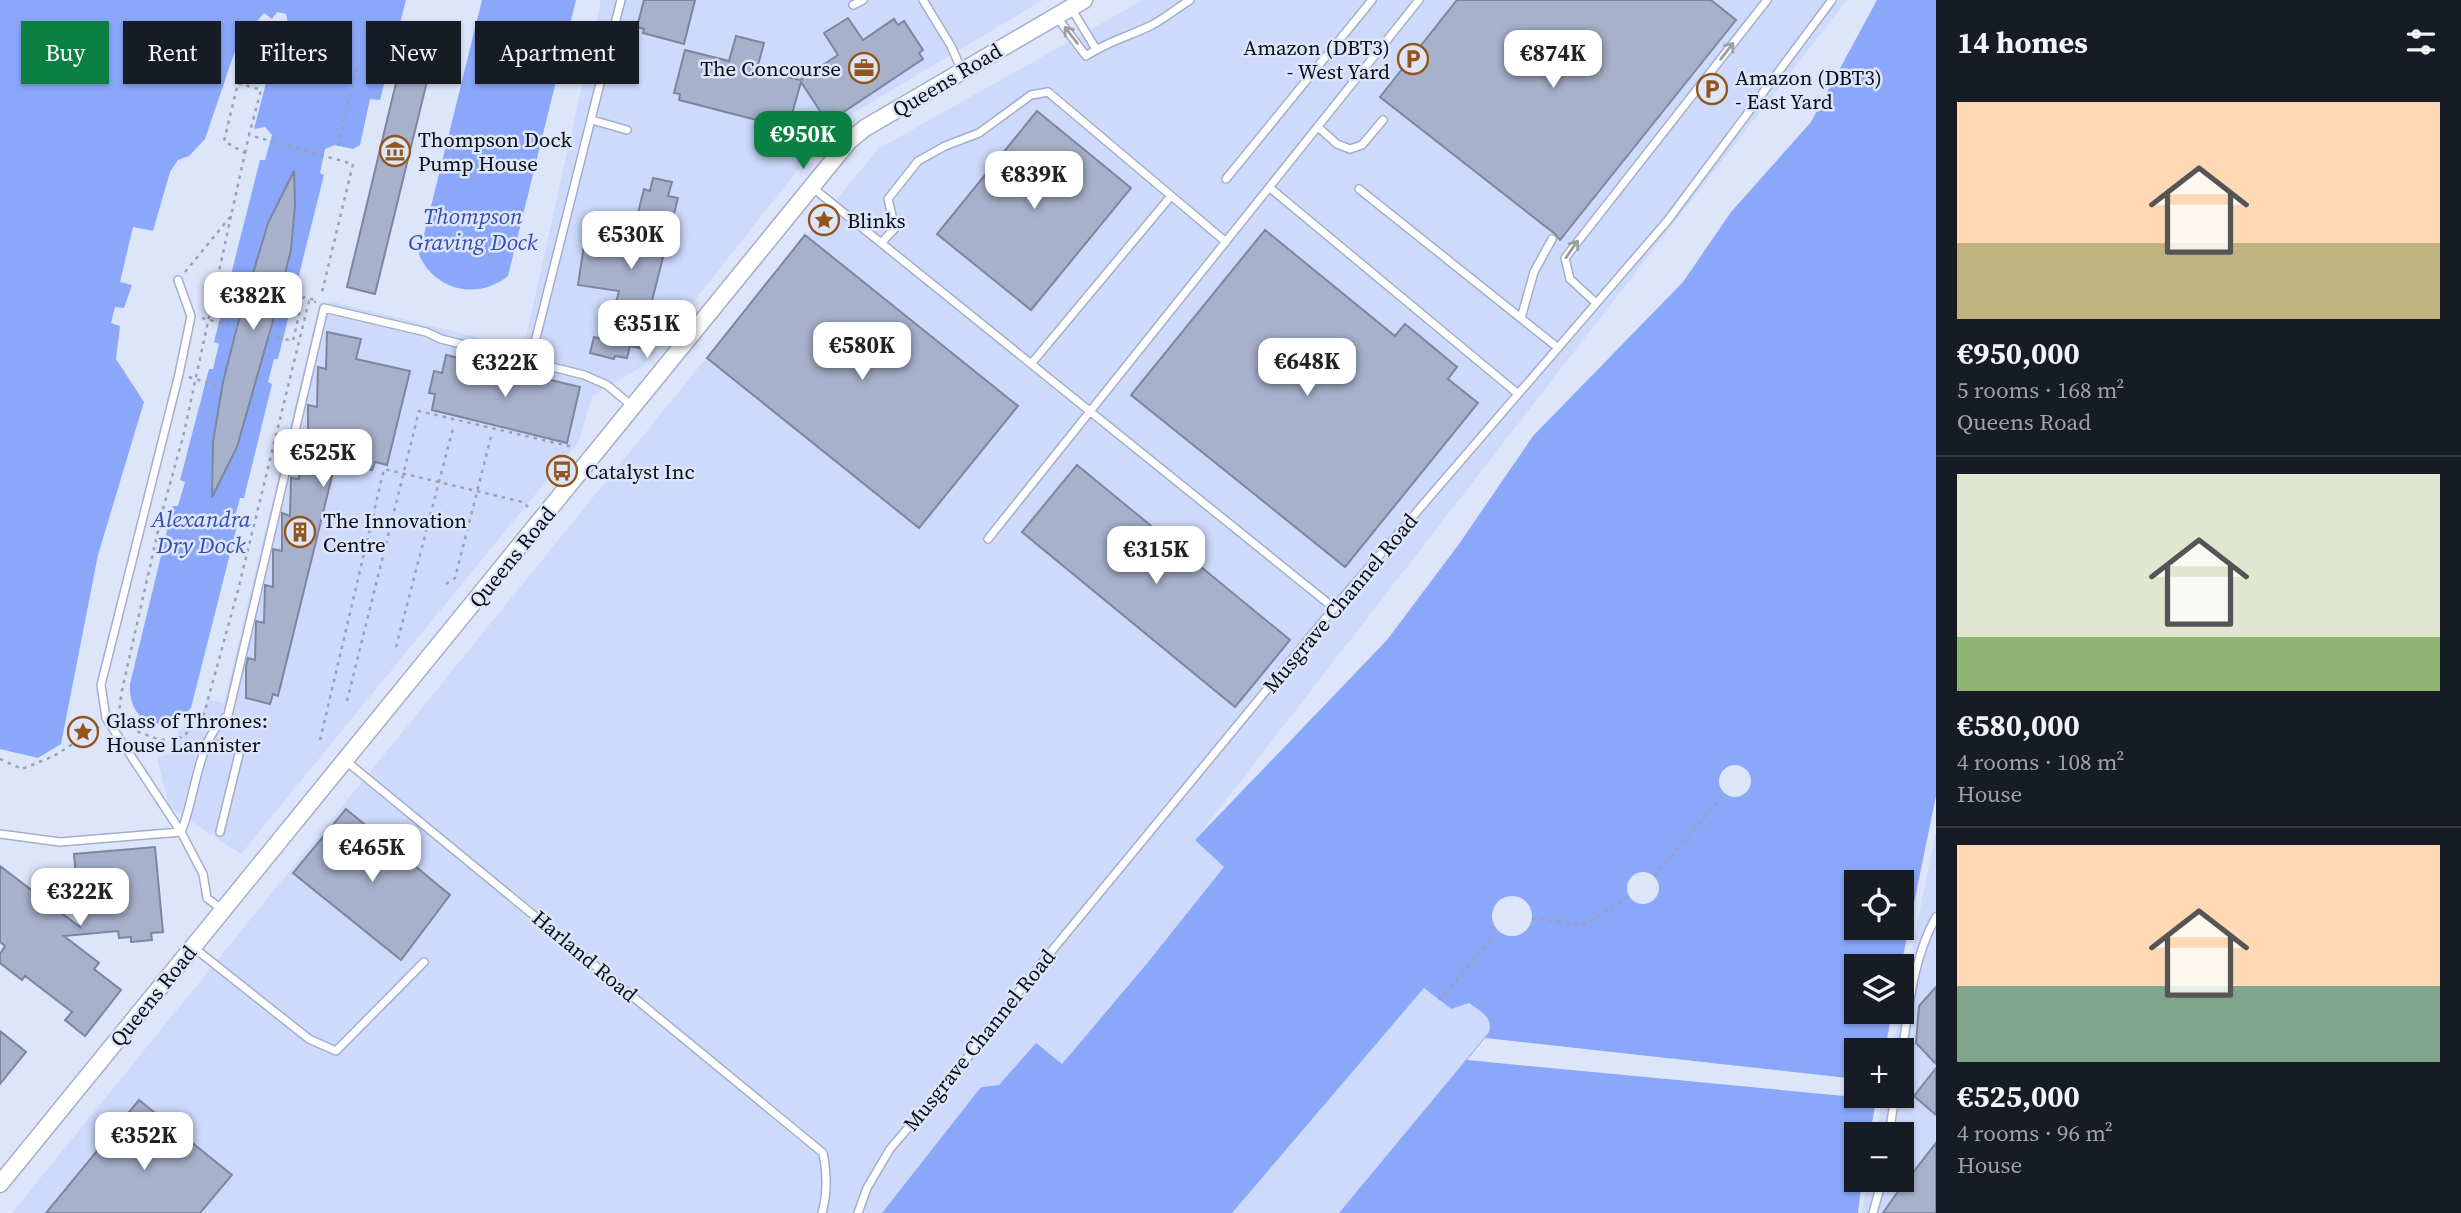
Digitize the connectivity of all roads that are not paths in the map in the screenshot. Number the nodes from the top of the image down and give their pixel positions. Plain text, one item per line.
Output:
1 (621, 0) edge
2 (863, 0) edge
3 (923, 0) edge
4 (1190, 0) edge
5 (1372, 0) edge
6 (1419, 0) edge
7 (1768, 0) edge
8 (1832, 0) edge
9 (1078, 4) edge
10 (853, 5) dead end
11 (1055, 16) junction
12 (1096, 48) junction
13 (962, 71) junction
14 (592, 120) junction
15 (1383, 120) dead end
16 (1318, 127) junction
17 (627, 130) dead end
18 (1226, 179) dead end
19 (813, 188) junction
20 (1270, 188) junction
21 (1359, 189) dead end
22 (1171, 196) junction
23 (1552, 239) dead end
24 (882, 242) junction
25 (1226, 242) junction
26 (178, 280) road end
27 (1596, 303) junction
28 (1521, 318) junction
29 (1557, 347) junction
30 (530, 362) junction
31 (1031, 364) junction
32 (1517, 393) junction
33 (633, 407) junction
34 (1090, 412) junction
35 (988, 539) dead end
36 (1334, 608) junction
37 (207, 743) junction
38 (346, 761) junction
39 (181, 832) junction
40 (220, 832) dead end
41 (0, 834) edge
42 (223, 910) junction
43 (1936, 917) edge
44 (193, 947) junction
45 (424, 962) dead end
46 (1904, 1038) edge
47 (0, 1184) edge
48 (1879, 1192) edge
49 (822, 1213) edge
50 (858, 1213) edge
51 (1873, 1213) edge

1 - 14 lane
2 - 10 lane
3 - 13 lane
4 - 12 lane
5 - 18 lane
6 - 16 lane
27 -> 7 lane
8 - 27 lane, Musgrave Channel Road
9 - 11 street, Queens Road
9 - 12 lane
12 -> 11 lane
11 - 13 street, Queens Road
13 - 19 street, Queens Road
14 - 17 lane
14 - 30 lane
15 - 16 lane
16 - 20 lane
19 - 24 lane
19 - 33 street, Queens Road
20 - 25 lane
20 - 32 lane
21 - 28 lane
22 - 24 lane
22 - 25 lane
22 - 31 lane
23 - 28 lane
24 - 31 lane
25 - 34 lane
26 - 39 lane
27 - 29 lane, Musgrave Channel Road
28 - 29 lane
29 - 32 lane, Musgrave Channel Road
30 - 33 lane
30 - 37 lane
31 - 34 lane
32 - 36 lane, Musgrave Channel Road
33 - 38 street, Queens Road
34 - 35 lane
34 - 36 lane
36 - 50 lane, Musgrave Channel Road
37 - 39 lane
37 - 40 lane
38 - 42 street, Queens Road
38 - 49 lane, Harland Road
39 - 41 lane
39 - 42 lane
42 - 44 street, Queens Road
43 - 46 lane
44 - 45 lane
44 - 47 street, Queens Road
48 - 51 lane

